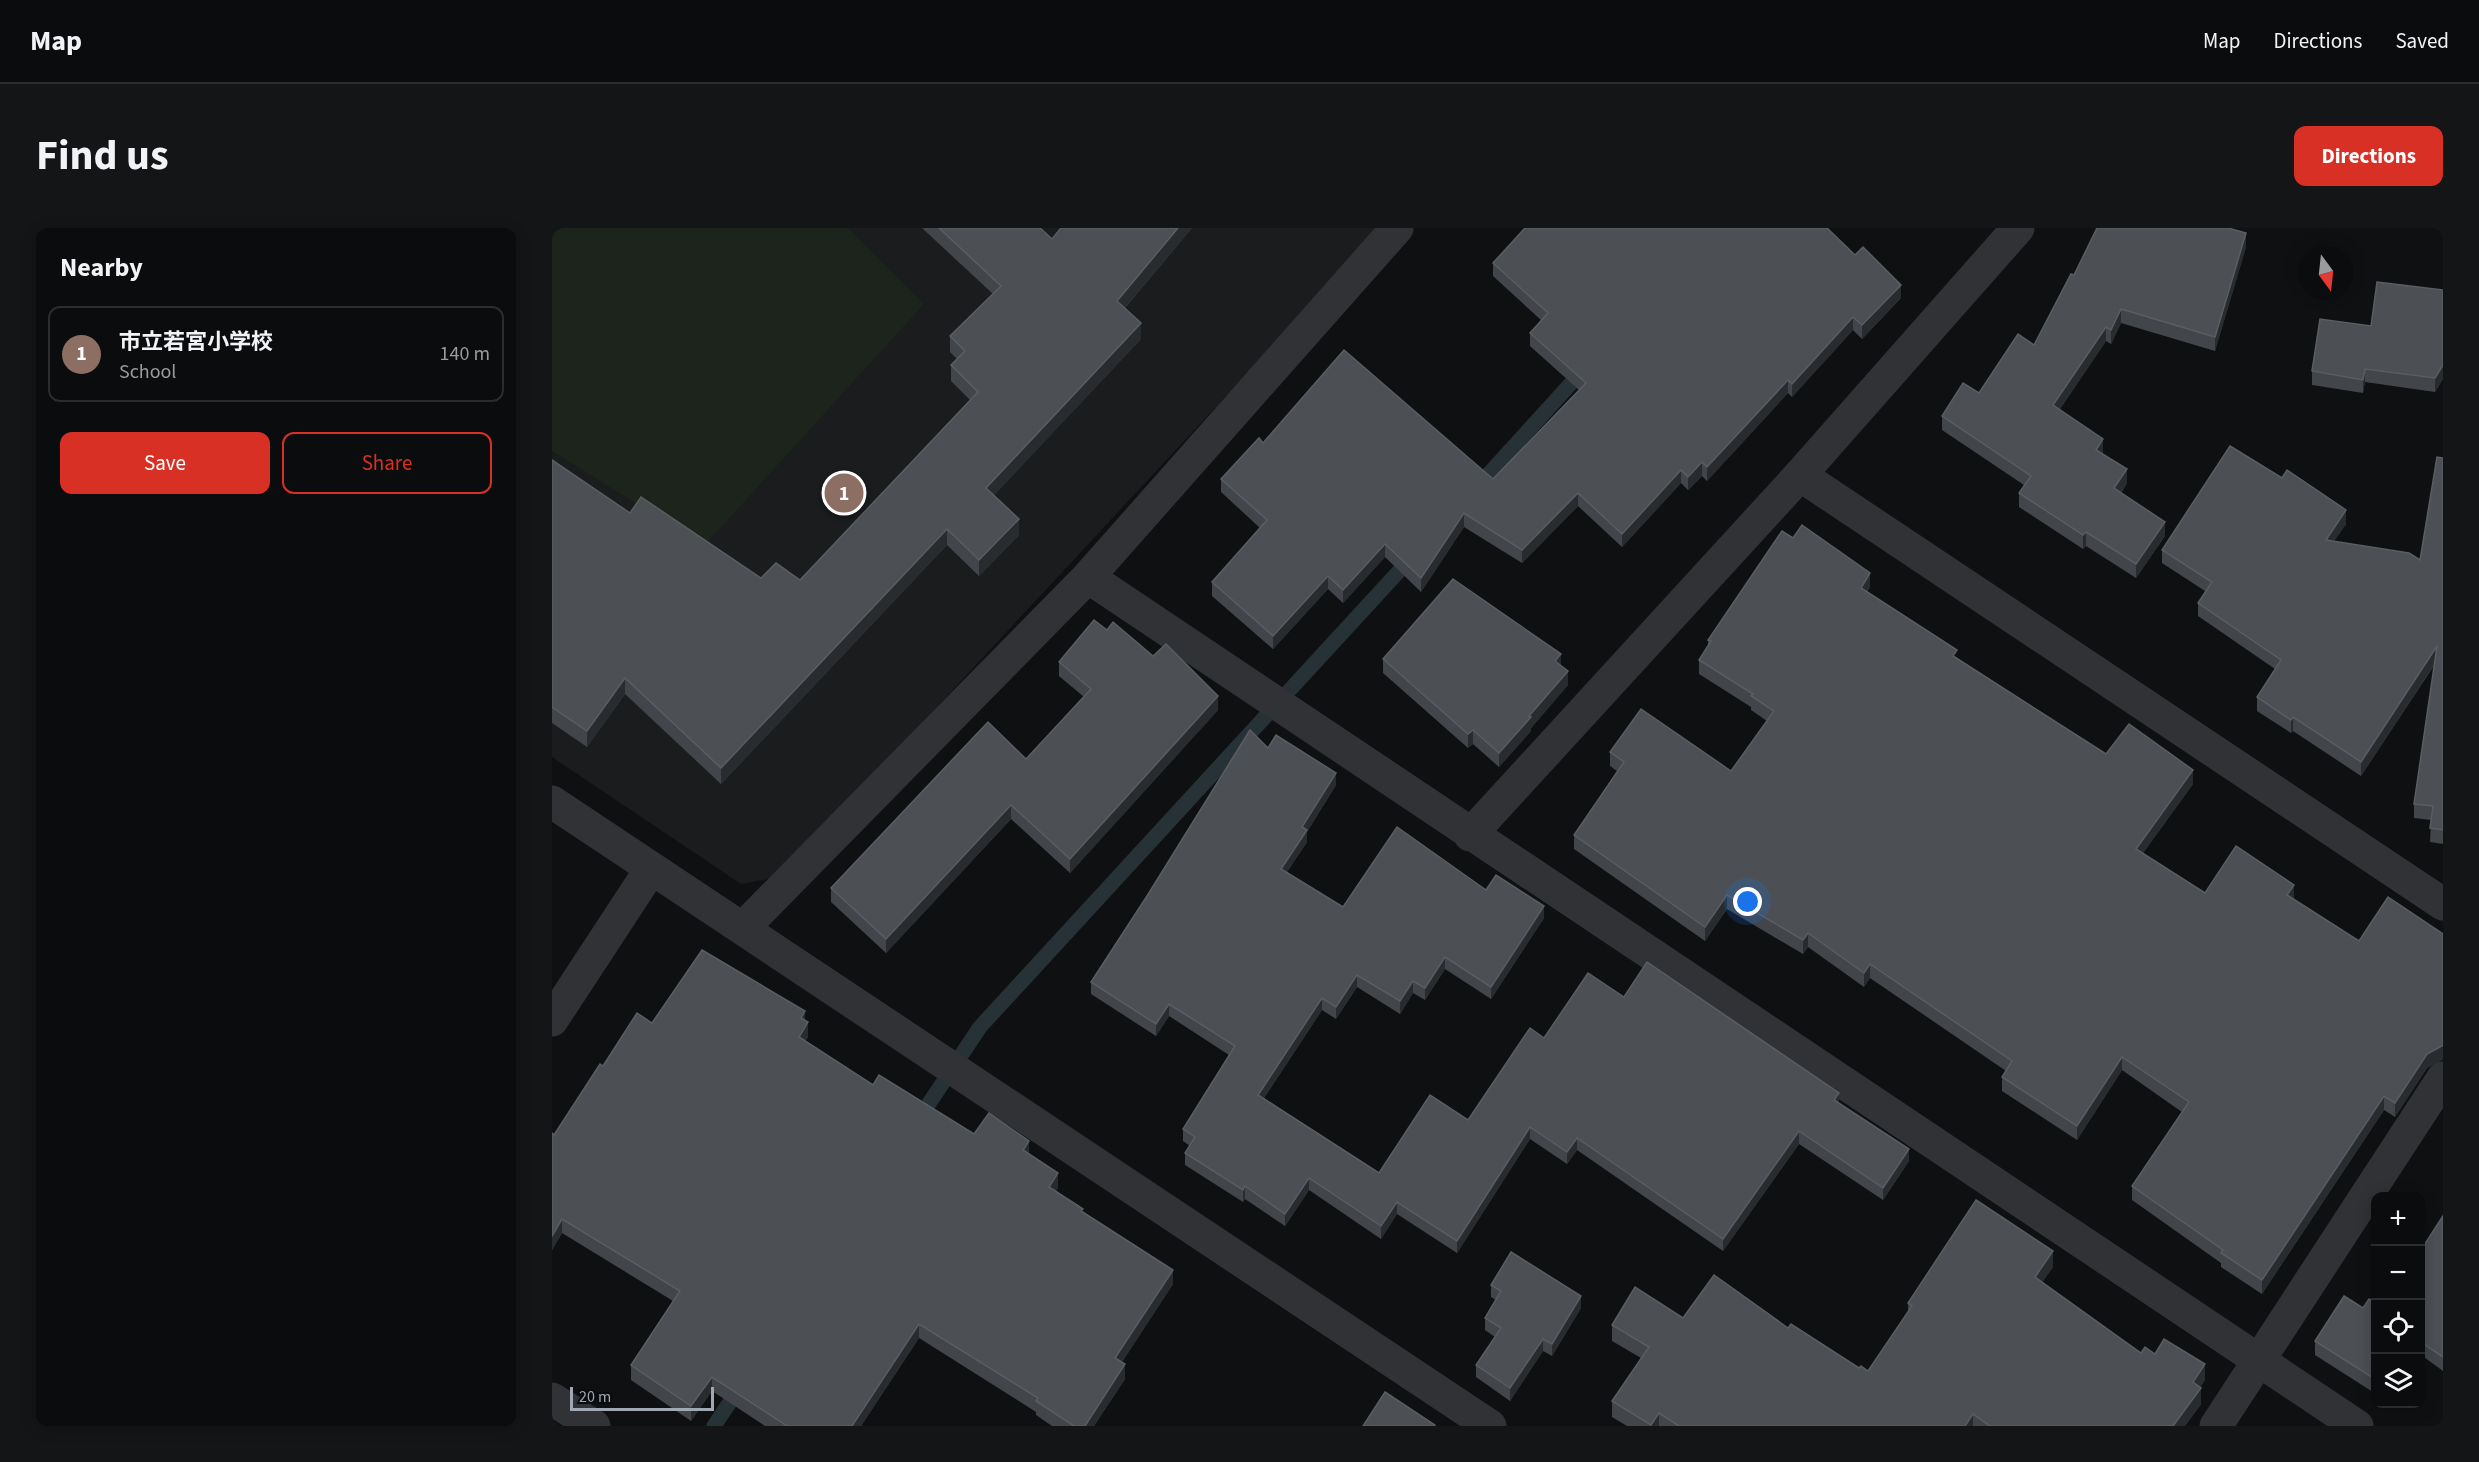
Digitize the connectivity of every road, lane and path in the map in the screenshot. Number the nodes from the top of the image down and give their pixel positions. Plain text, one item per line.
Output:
1 (1397, 228) edge
2 (2018, 228) edge
3 (1800, 475) junction
4 (1088, 577) junction
5 (552, 802) edge
6 (1470, 835) junction
7 (651, 869) junction
8 (2443, 904) edge
9 (743, 928) junction
10 (552, 1020) edge
11 (2443, 1078) edge
12 (2260, 1359) junction
13 (552, 1399) edge
14 (594, 1426) edge
15 (1490, 1426) edge
16 (2216, 1426) edge
17 (2357, 1426) edge

1 - 4 street
2 - 3 street
3 - 6 street
3 - 8 street
4 - 6 street
4 - 9 street
5 - 7 street
6 - 12 street
7 - 9 street
7 - 10 street
9 - 15 street
11 - 12 street
12 - 16 street
12 - 17 street
13 - 14 street

